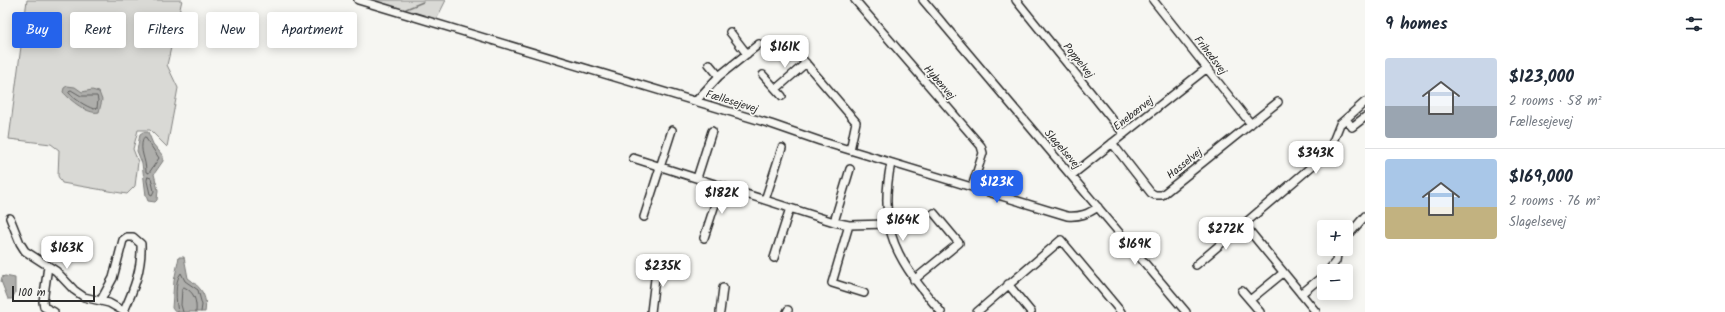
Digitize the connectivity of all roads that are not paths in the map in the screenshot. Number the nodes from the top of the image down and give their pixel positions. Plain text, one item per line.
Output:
1 (358, 0) edge
2 (855, 0) edge
3 (923, 0) edge
4 (1016, 0) edge
5 (1153, 0) edge
6 (730, 32) dead end
7 (759, 44) dead end
8 (792, 47) dead end
9 (747, 54) junction
10 (806, 63) junction
11 (709, 64) dead end
12 (1207, 68) junction
13 (719, 76) junction
14 (763, 76) dead end
15 (776, 89) junction
16 (782, 96) dead end
17 (696, 101) junction
18 (1278, 102) dead end
19 (1365, 102) edge
20 (1365, 117) edge
21 (1346, 119) junction
22 (1250, 124) junction
23 (672, 130) dead end
24 (712, 131) dead end
25 (1124, 134) junction
26 (1112, 143) junction
27 (782, 148) dead end
28 (850, 150) junction
29 (633, 158) dead end
30 (891, 162) junction
31 (660, 167) junction
32 (850, 169) dead end
33 (1072, 175) junction
34 (697, 178) junction
35 (721, 186) junction
36 (972, 187) junction
37 (765, 200) junction
38 (1098, 207) junction
39 (790, 208) junction
40 (934, 213) dead end
41 (1365, 216) edge
42 (644, 217) dead end
43 (10, 218) dead end
44 (834, 222) junction
45 (1243, 223) junction
46 (888, 224) junction
47 (849, 225) junction
48 (1353, 230) edge
49 (704, 238) dead end
50 (774, 258) dead end
51 (657, 262) dead end
52 (1196, 265) dead end
53 (48, 266) junction
54 (1283, 273) junction
55 (914, 280) junction
56 (1317, 281) edge
57 (1008, 284) junction
58 (723, 288) dead end
59 (1242, 291) dead end
60 (864, 293) dead end
61 (1301, 294) junction
62 (101, 300) junction
63 (1250, 300) junction
64 (54, 312) edge
65 (124, 312) edge
66 (651, 312) edge
67 (720, 312) edge
68 (941, 312) edge
69 (977, 312) edge
70 (1031, 312) edge
71 (1121, 312) edge
72 (1186, 312) edge
73 (1260, 312) edge
74 (1316, 312) edge

1 - 17 street, Fællesejevej
2 - 36 street, Hybenvej
3 - 33 street, Slagelsevej
4 - 25 street, Poppelvej
5 - 12 street, Frihedsvej
6 - 9 street
7 - 9 street
8 - 10 street
9 - 13 street
10 - 15 street
10 - 28 street
11 - 13 street
12 - 22 street, Frihedsvej
12 - 25 street, Enebærvej
13 - 17 street
14 - 15 street
15 - 16 street
17 - 28 street, Fællesejevej
18 - 22 street, Hasselvej
19 - 21 street
20 - 21 street
21 - 45 street
22 - 26 street, Hasselvej
23 - 31 street
24 - 34 street
25 - 26 street, Enebærvej
26 - 33 street, Enebærvej
27 - 37 street
28 - 30 street, Fællesejevej
29 - 31 street
30 - 36 street, Fællesejevej
30 - 46 street
31 - 34 street
31 - 42 street
32 - 44 street
33 - 38 street, Slagelsevej
34 - 35 street
35 - 37 street
35 - 49 street
36 - 38 street, Fællesejevej
37 - 39 street
38 - 72 street, Slagelsevej
39 - 44 street
39 - 50 street
40 - 55 street
41 - 48 street
43 - 53 street
44 - 47 street
45 - 52 street
45 - 54 street
46 - 47 street
46 - 55 street
47 - 60 street
51 - 66 street
53 - 62 street
53 - 64 street
54 - 61 street
54 - 63 street
55 - 68 street
56 - 61 street
57 - 69 street
57 - 70 street
57 - 71 street
58 - 67 street
59 - 63 street
61 - 74 street
62 - 65 street
62 - 65 street
63 - 73 street

